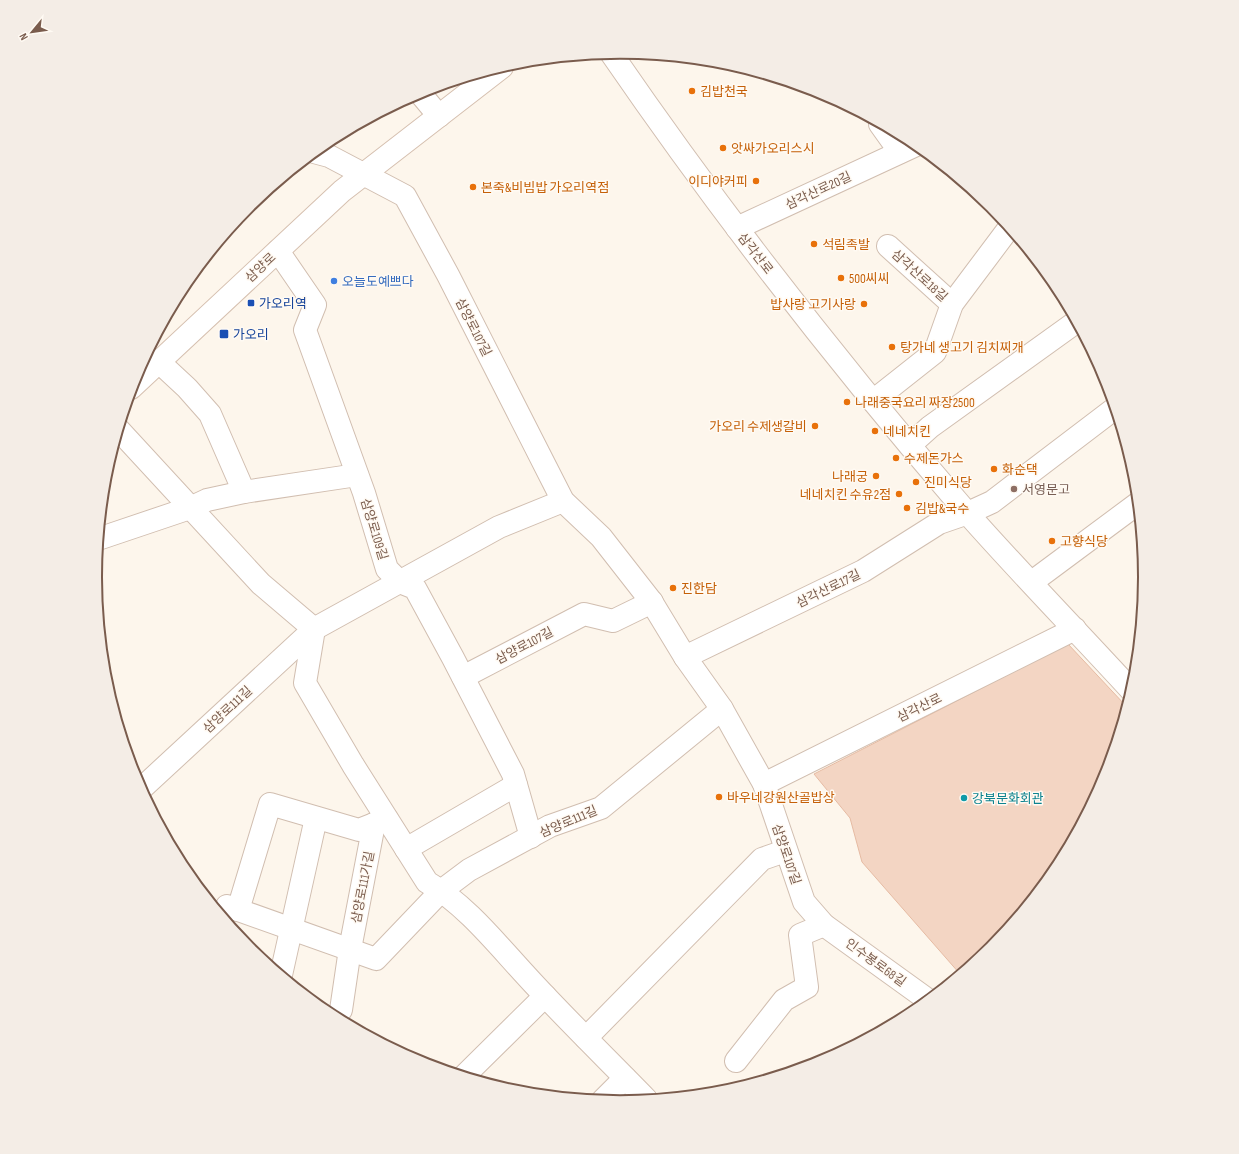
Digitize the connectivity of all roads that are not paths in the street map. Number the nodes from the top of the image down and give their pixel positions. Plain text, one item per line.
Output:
1 (615, 59) edge
2 (491, 76) edge
3 (423, 97) edge
4 (438, 116) junction
5 (908, 148) edge
6 (321, 154) edge
7 (364, 174) junction
8 (737, 228) junction
9 (1006, 232) edge
10 (888, 246) dead end
11 (278, 251) junction
12 (952, 304) junction
13 (1072, 325) edge
14 (158, 362) junction
15 (142, 378) edge
16 (873, 401) junction
17 (1111, 412) edge
18 (122, 433) edge
19 (910, 445) junction
20 (357, 475) junction
21 (244, 492) junction
22 (563, 502) junction
23 (1133, 507) edge
24 (190, 508) junction
25 (968, 513) junction
26 (104, 537) edge
27 (400, 582) junction
28 (1032, 582) junction
29 (652, 602) junction
30 (314, 629) junction
31 (1075, 629) junction
32 (685, 657) junction
33 (463, 677) junction
34 (1126, 685) edge
35 (722, 709) junction
36 (764, 784) junction
37 (145, 785) edge
38 (516, 785) junction
39 (316, 818) junction
40 (380, 822) junction
41 (531, 837) junction
42 (406, 849) junction
43 (785, 851) junction
44 (442, 891) junction
45 (824, 925) junction
46 (290, 928) junction
47 (350, 949) junction
48 (282, 969) edge
49 (545, 996) junction
50 (923, 996) edge
51 (341, 1010) dead end
52 (586, 1038) junction
53 (736, 1060) dead end
54 (468, 1072) edge
55 (625, 1078) junction
56 (641, 1094) edge
57 (608, 1095) edge

1 - 8 street, 삼각산로
2 - 4 street, 삼양로
3 - 4 street
4 - 7 street, 삼양로
5 - 8 street, 삼각산로20길
6 - 7 street
7 - 11 street, 삼양로
7 - 22 street, 삼양로107길
8 - 16 street, 삼각산로
9 - 12 street, 삼각산로18길
10 - 12 street, 삼각산로18길
11 - 14 street, 삼양로
11 - 20 street, 삼양로109길
12 - 16 street, 삼각산로18길
13 - 19 street
14 - 15 street, 삼양로
14 - 21 street
16 - 19 street, 삼각산로
17 - 25 street
18 - 24 street
19 - 25 street, 삼각산로
20 - 21 street
20 - 27 street, 삼양로109길
21 - 24 street
22 - 27 street
22 - 29 street, 삼양로107길
23 - 28 street
24 - 26 street
24 - 30 street
25 - 28 street, 삼각산로
25 - 32 street, 삼각산로17길
27 - 30 street
27 - 33 street, 삼양로109길
28 - 31 street, 삼각산로
29 - 32 street, 삼양로107길
29 - 33 street, 삼양로107길
30 - 37 street, 삼양로111길
30 - 40 street
31 - 34 street, 삼각산로
31 - 36 street, 삼각산로
32 - 35 street, 삼양로107길
33 - 38 street, 삼양로109길
35 - 36 street, 삼양로107길
35 - 41 street, 삼양로111길
36 - 43 street, 삼양로107길
38 - 41 street, 삼양로109길
38 - 42 street
39 - 40 street
39 - 46 street
39 - 46 street
40 - 42 street
40 - 47 street, 삼양로111가길
41 - 44 street, 삼양로111길
42 - 44 street
43 - 45 street, 삼양로107길
43 - 52 street
44 - 47 street
44 - 49 street
45 - 50 street, 인수봉로68길
45 - 53 street
46 - 47 street
46 - 48 street
47 - 51 street, 삼양로111가길
49 - 52 street
49 - 54 street
52 - 55 street
55 - 56 street
55 - 57 street

